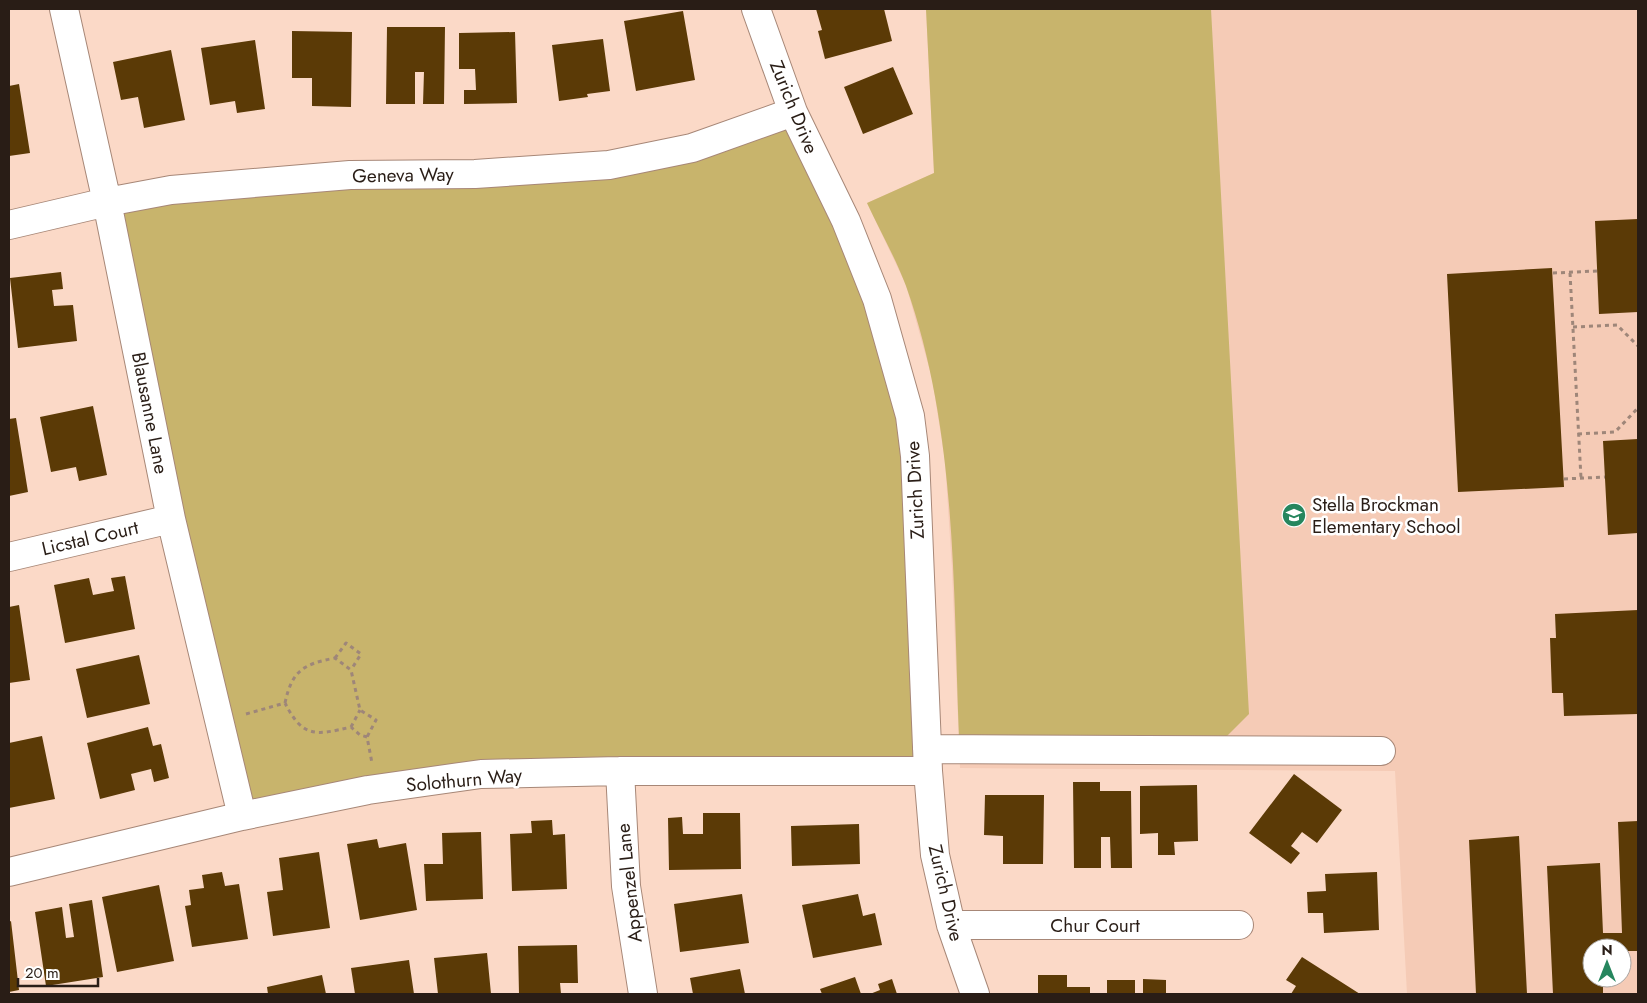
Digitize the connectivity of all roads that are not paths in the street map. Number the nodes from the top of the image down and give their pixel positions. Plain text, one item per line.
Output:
1 (64, 9) edge
2 (756, 9) edge
3 (793, 112) junction
4 (107, 202) junction
5 (9, 225) edge
6 (171, 519) junction
7 (9, 557) edge
8 (1381, 751) dead end
9 (928, 760) junction
10 (620, 772) junction
11 (242, 816) junction
12 (9, 872) edge
13 (952, 925) junction
14 (1239, 925) dead end
15 (643, 994) edge
16 (975, 994) edge

1 - 4 street, Blausanne Lane
2 - 3 street, Zurich Drive
3 - 4 street, Geneva Way
3 - 9 street, Zurich Drive
4 - 5 street, Geneva Way
4 - 6 street, Blausanne Lane
6 - 7 street, Licstal Court
6 - 11 street, Blausanne Lane
8 - 9 street, Solothurn Way
9 - 10 street, Solothurn Way
9 - 13 street, Zurich Drive
10 - 11 street, Solothurn Way
10 - 15 street, Appenzel Lane
11 - 12 street, Solothurn Way
13 - 14 street, Chur Court
13 - 16 street, Zurich Drive

